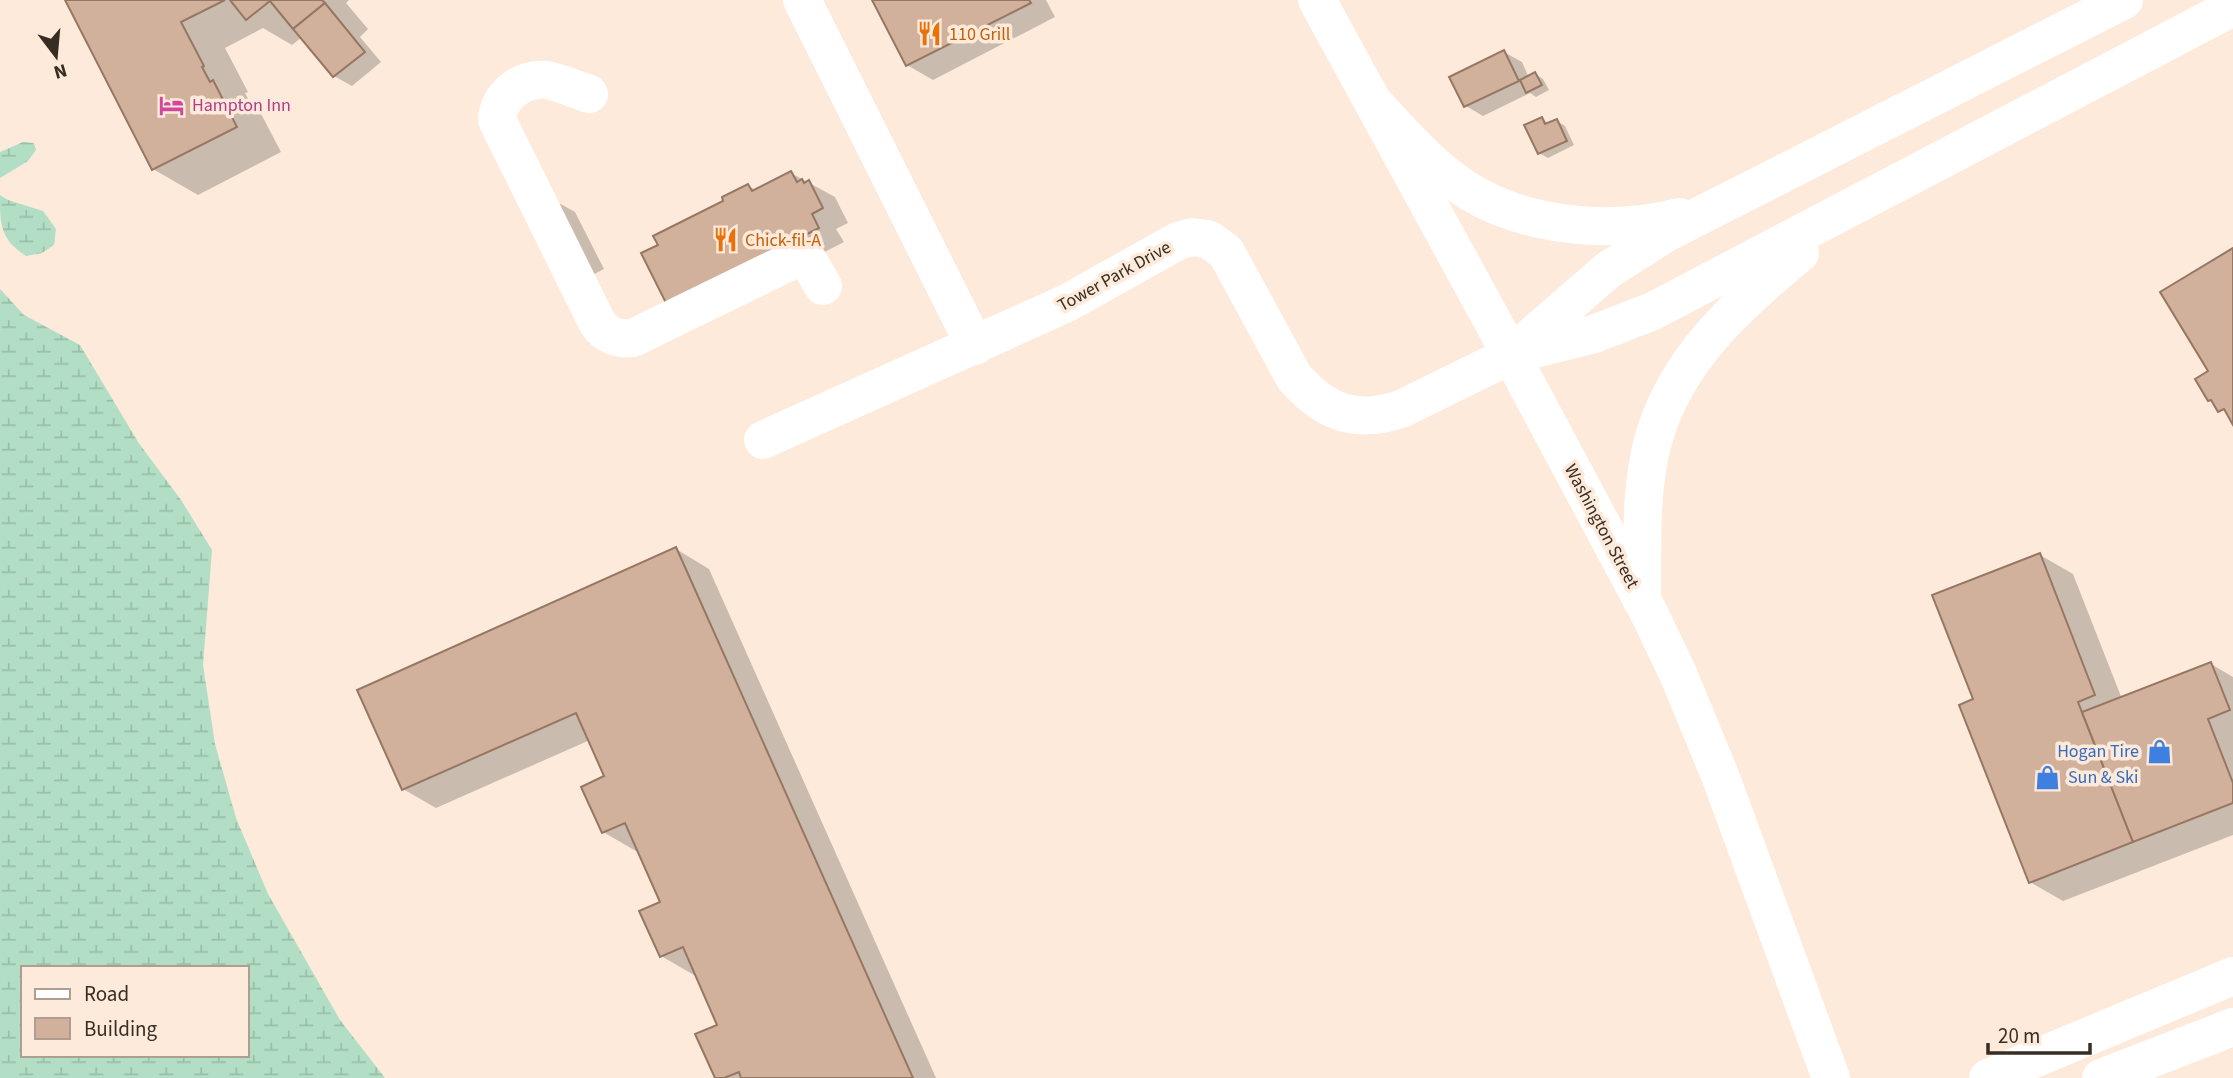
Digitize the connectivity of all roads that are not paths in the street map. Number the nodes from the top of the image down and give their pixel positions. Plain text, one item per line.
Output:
1 (802, 0) edge
2 (1317, 0) edge
3 (2124, 0) edge
4 (2233, 6) edge
5 (589, 94) dead end
6 (1375, 104) junction
7 (1885, 188) junction
8 (1719, 206) junction
9 (823, 286) dead end
10 (975, 346) junction
11 (1511, 355) junction
12 (764, 440) dead end
13 (1642, 601) junction
14 (2233, 976) edge
15 (2233, 1027) edge
16 (1831, 1078) edge
17 (1988, 1078) edge
18 (2101, 1078) edge

1 - 10 main road
2 - 6 main road, Washington Street
3 - 8 main road
4 - 7 main road
5 - 9 main road
6 - 8 main road
6 - 11 main road, Washington Street
7 - 11 main road
7 - 13 main road
8 - 11 main road
10 - 11 main road, Tower Park Drive
10 - 12 main road, Tower Park Drive
11 - 13 main road, Washington Street
13 - 16 main road, Washington Street
14 - 17 main road
15 - 18 main road

